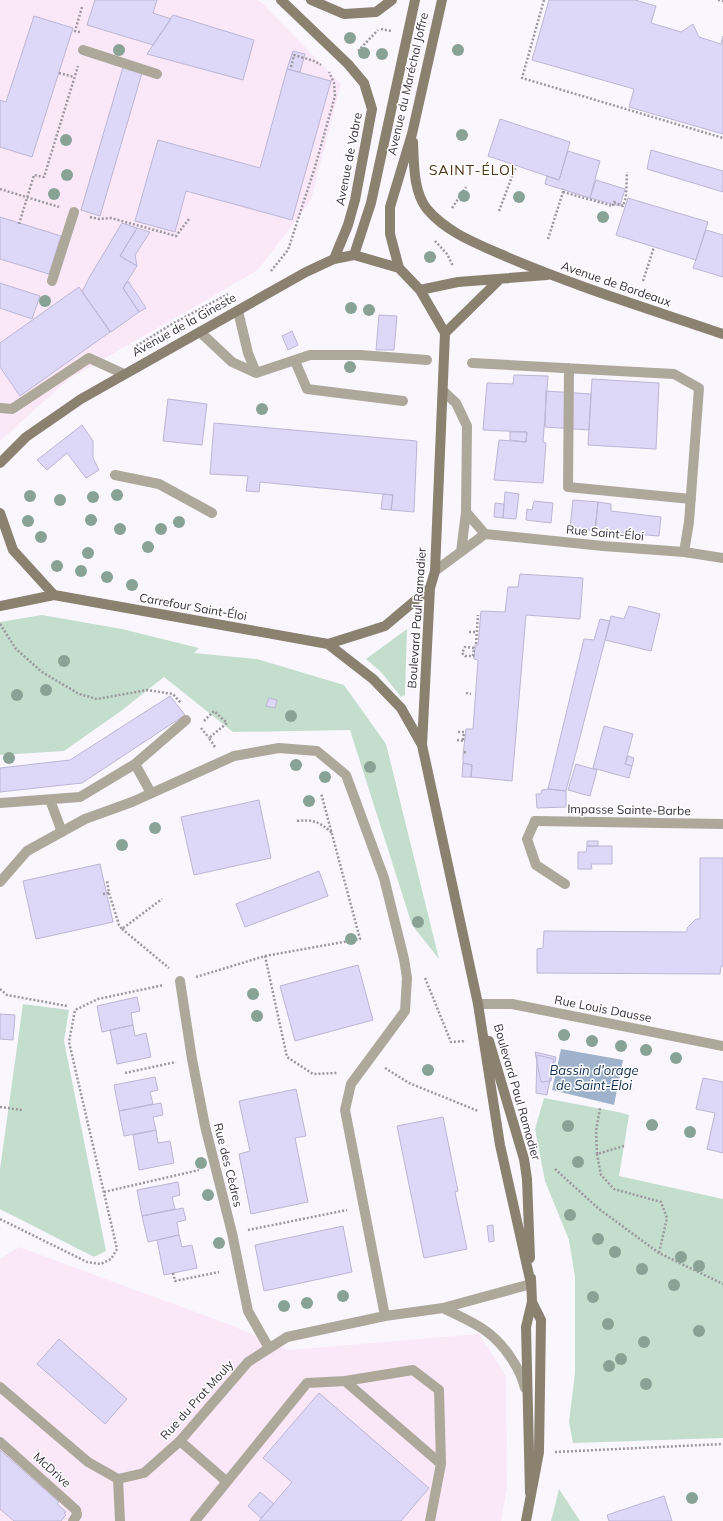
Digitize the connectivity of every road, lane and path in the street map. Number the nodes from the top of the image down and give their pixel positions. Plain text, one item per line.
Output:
1 (282, 0) edge
2 (311, 0) edge
3 (392, 0) edge
4 (414, 0) edge
5 (442, 0) edge
6 (544, 0) edge
7 (718, 0) edge
8 (723, 2) edge
9 (82, 7) dead end
10 (379, 28) dead end
11 (77, 31) dead end
12 (83, 50) joint
13 (314, 61) dead end
14 (348, 64) junction
15 (290, 67) dead end
16 (328, 70) dead end
17 (59, 73) dead end
18 (157, 74) dead end
19 (74, 78) junction
20 (412, 134) junction
21 (723, 138) edge
22 (516, 166) dead end
23 (627, 172) dead end
24 (466, 188) dead end
25 (0, 189) edge
26 (27, 197) junction
27 (62, 208) dead end
28 (499, 211) dead end
29 (74, 212) dead end
30 (450, 212) dead end
31 (99, 219) dead end
32 (189, 219) dead end
33 (19, 224) dead end
34 (548, 239) dead end
35 (654, 247) dead end
36 (354, 255) junction
37 (334, 259) junction
38 (398, 268) junction
39 (270, 272) dead end
40 (549, 275) junction
41 (499, 280) junction
42 (52, 281) dead end
43 (643, 281) dead end
44 (420, 290) junction
45 (229, 293) dead end
46 (238, 311) junction
47 (200, 332) junction
48 (446, 333) junction
49 (723, 334) edge
50 (131, 349) dead end
51 (427, 360) dead end
52 (295, 361) junction
53 (472, 364) dead end
54 (569, 368) junction
55 (256, 373) junction
56 (124, 374) junction
57 (443, 391) junction
58 (403, 401) dead end
59 (0, 408) edge
60 (0, 463) edge
61 (115, 475) dead end
62 (691, 499) junction
63 (466, 512) junction
64 (0, 513) edge
65 (212, 513) dead end
66 (485, 534) junction
67 (461, 552) junction
68 (684, 552) junction
69 (723, 558) edge
70 (435, 572) junction
71 (430, 588) junction
72 (54, 595) junction
73 (0, 606) edge
74 (478, 615) dead end
75 (0, 624) edge
76 (468, 632) dead end
77 (476, 632) junction
78 (328, 644) junction
79 (476, 644) dead end
80 (474, 648) joint
81 (466, 693) dead end
82 (470, 694) dead end
83 (180, 701) dead end
84 (186, 720) dead end
85 (458, 732) dead end
86 (210, 738) junction
87 (457, 740) dead end
88 (422, 745) junction
89 (224, 761) junction
90 (135, 764) junction
91 (151, 793) junction
92 (321, 793) dead end
93 (50, 800) junction
94 (0, 803) edge
95 (297, 821) dead end
96 (723, 824) edge
97 (62, 832) junction
98 (332, 834) junction
99 (107, 880) dead end
100 (0, 882) edge
101 (565, 884) dead end
102 (109, 893) junction
103 (102, 894) dead end
104 (162, 900) dead end
105 (122, 929) junction
106 (265, 956) junction
107 (406, 970) junction
108 (180, 981) junction
109 (0, 989) edge
110 (478, 1004) junction
111 (67, 1006) dead end
112 (466, 1041) dead end
113 (723, 1046) edge
114 (192, 1059) junction
115 (362, 1070) junction
116 (125, 1073) dead end
117 (622, 1087) dead end
118 (634, 1089) dead end
119 (0, 1107) edge
120 (600, 1108) dead end
121 (22, 1110) dead end
122 (482, 1112) dead end
123 (624, 1146) dead end
124 (597, 1154) junction
125 (215, 1166) junction
126 (555, 1169) dead end
127 (104, 1192) junction
128 (365, 1207) junction
129 (0, 1219) edge
130 (232, 1233) junction
131 (659, 1253) junction
132 (219, 1272) dead end
133 (174, 1273) dead end
134 (531, 1284) junction
135 (723, 1284) edge
136 (532, 1302) junction
137 (443, 1308) junction
138 (385, 1316) junction
139 (269, 1348) junction
140 (345, 1381) junction
141 (0, 1387) edge
142 (526, 1395) junction
143 (180, 1441) junction
144 (0, 1442) edge
145 (723, 1444) edge
146 (539, 1452) junction
147 (441, 1464) junction
148 (118, 1479) junction
149 (226, 1481) junction
150 (530, 1493) junction
151 (73, 1521) edge
152 (120, 1521) edge
153 (196, 1521) edge
154 (430, 1521) edge
155 (526, 1521) edge

1 - 14 main road, Avenue de Vabre
2 - 3 main road
4 - 36 main road, Avenue du Maréchal Joffre
5 - 20 main road, Avenue du Maréchal Joffre
6 - 21 path
7 - 8 path
9 - 11 path
10 - 14 path
12 - 18 street
12 - 19 path
13 - 15 path
14 - 37 main road, Avenue de Vabre
16 - 39 path
17 - 19 path
19 - 26 path
20 - 38 main road, Avenue du Maréchal Joffre
20 - 40 main road
22 - 28 path
23 - 34 path
24 - 30 path
25 - 26 path
26 - 27 path
26 - 33 path
29 - 42 street
31 - 32 path
35 - 43 path
36 - 37 main road, Avenue de la Gineste
36 - 38 main road, Avenue de la Gineste
37 - 46 main road, Avenue de la Gineste
38 - 44 main road
40 - 41 main road, Avenue de Bordeaux
40 - 49 main road, Avenue de Bordeaux
41 - 44 main road
41 - 48 main road
44 - 48 main road
45 - 50 path
46 - 47 main road, Avenue de la Gineste
46 - 55 street
47 - 55 street
47 - 56 main road, Avenue de la Gineste
48 - 57 main road, Boulevard Paul Ramadier
51 - 52 street
52 - 55 street
52 - 58 street
53 - 54 street
54 - 62 street
54 - 62 street
56 - 59 street
56 - 60 main road, Avenue de la Gineste
57 - 63 street
57 - 70 main road, Boulevard Paul Ramadier
61 - 65 street
62 - 68 street
63 - 66 street
63 - 67 street
64 - 72 main road
66 - 67 street
66 - 68 street, Rue Saint-Éloi
67 - 70 street
68 - 69 street, Rue Saint-Éloi
70 - 71 main road, Boulevard Paul Ramadier
71 - 78 main road, Carrefour Saint-Éloi
71 - 88 main road, Boulevard Paul Ramadier
72 - 73 main road, Carrefour Saint-Éloi
72 - 78 main road, Carrefour Saint-Éloi
74 - 77 path
75 - 83 path
76 - 77 path
77 - 79 path
78 - 88 main road, Carrefour Saint-Éloi
80 - 80 path
81 - 82 path
84 - 90 street
85 - 87 path
86 - 86 path
86 - 89 path
88 - 110 main road, Boulevard Paul Ramadier
89 - 91 street
89 - 107 street
90 - 91 street
90 - 93 street
91 - 97 street
92 - 98 path
93 - 94 street
93 - 97 street
95 - 98 path
96 - 101 street, Impasse Sainte-Barbe
97 - 100 street
98 - 106 path
99 - 102 path
102 - 103 path
102 - 105 path
104 - 105 path
105 - 108 path
106 - 108 path
106 - 115 path
107 - 112 path
107 - 115 street
108 - 114 street, Rue des Cèdres
108 - 127 path
109 - 111 path
110 - 113 street, Rue Louis Dausse
110 - 134 main road, Boulevard Paul Ramadier
110 - 134 main road, Boulevard Paul Ramadier
114 - 116 path
114 - 125 street, Rue des Cèdres
115 - 122 path
115 - 128 street
117 - 118 path
119 - 121 path
120 - 124 path
123 - 124 path
124 - 131 path
125 - 127 path
125 - 130 street, Rue des Cèdres
126 - 131 path
127 - 129 path
128 - 130 path
128 - 138 street
130 - 139 street, Rue des Cèdres
131 - 135 path
132 - 133 path
134 - 136 main road, Boulevard Paul Ramadier
134 - 137 street, Rue du Prat Mouly
136 - 142 main road, Boulevard Paul Ramadier
136 - 146 main road, Boulevard Paul Ramadier
137 - 138 street, Rue du Prat Mouly
137 - 142 street
138 - 139 street, Rue du Prat Mouly
139 - 143 street, Rue du Prat Mouly
140 - 147 street
140 - 147 street
140 - 149 street
141 - 148 street
142 - 150 main road, Boulevard Paul Ramadier
143 - 148 street, Rue du Prat Mouly
143 - 149 street
144 - 151 street, McDrive
145 - 146 path
146 - 150 main road, Boulevard Paul Ramadier
147 - 154 street
148 - 152 street
149 - 153 street
150 - 155 main road, Boulevard Paul Ramadier

